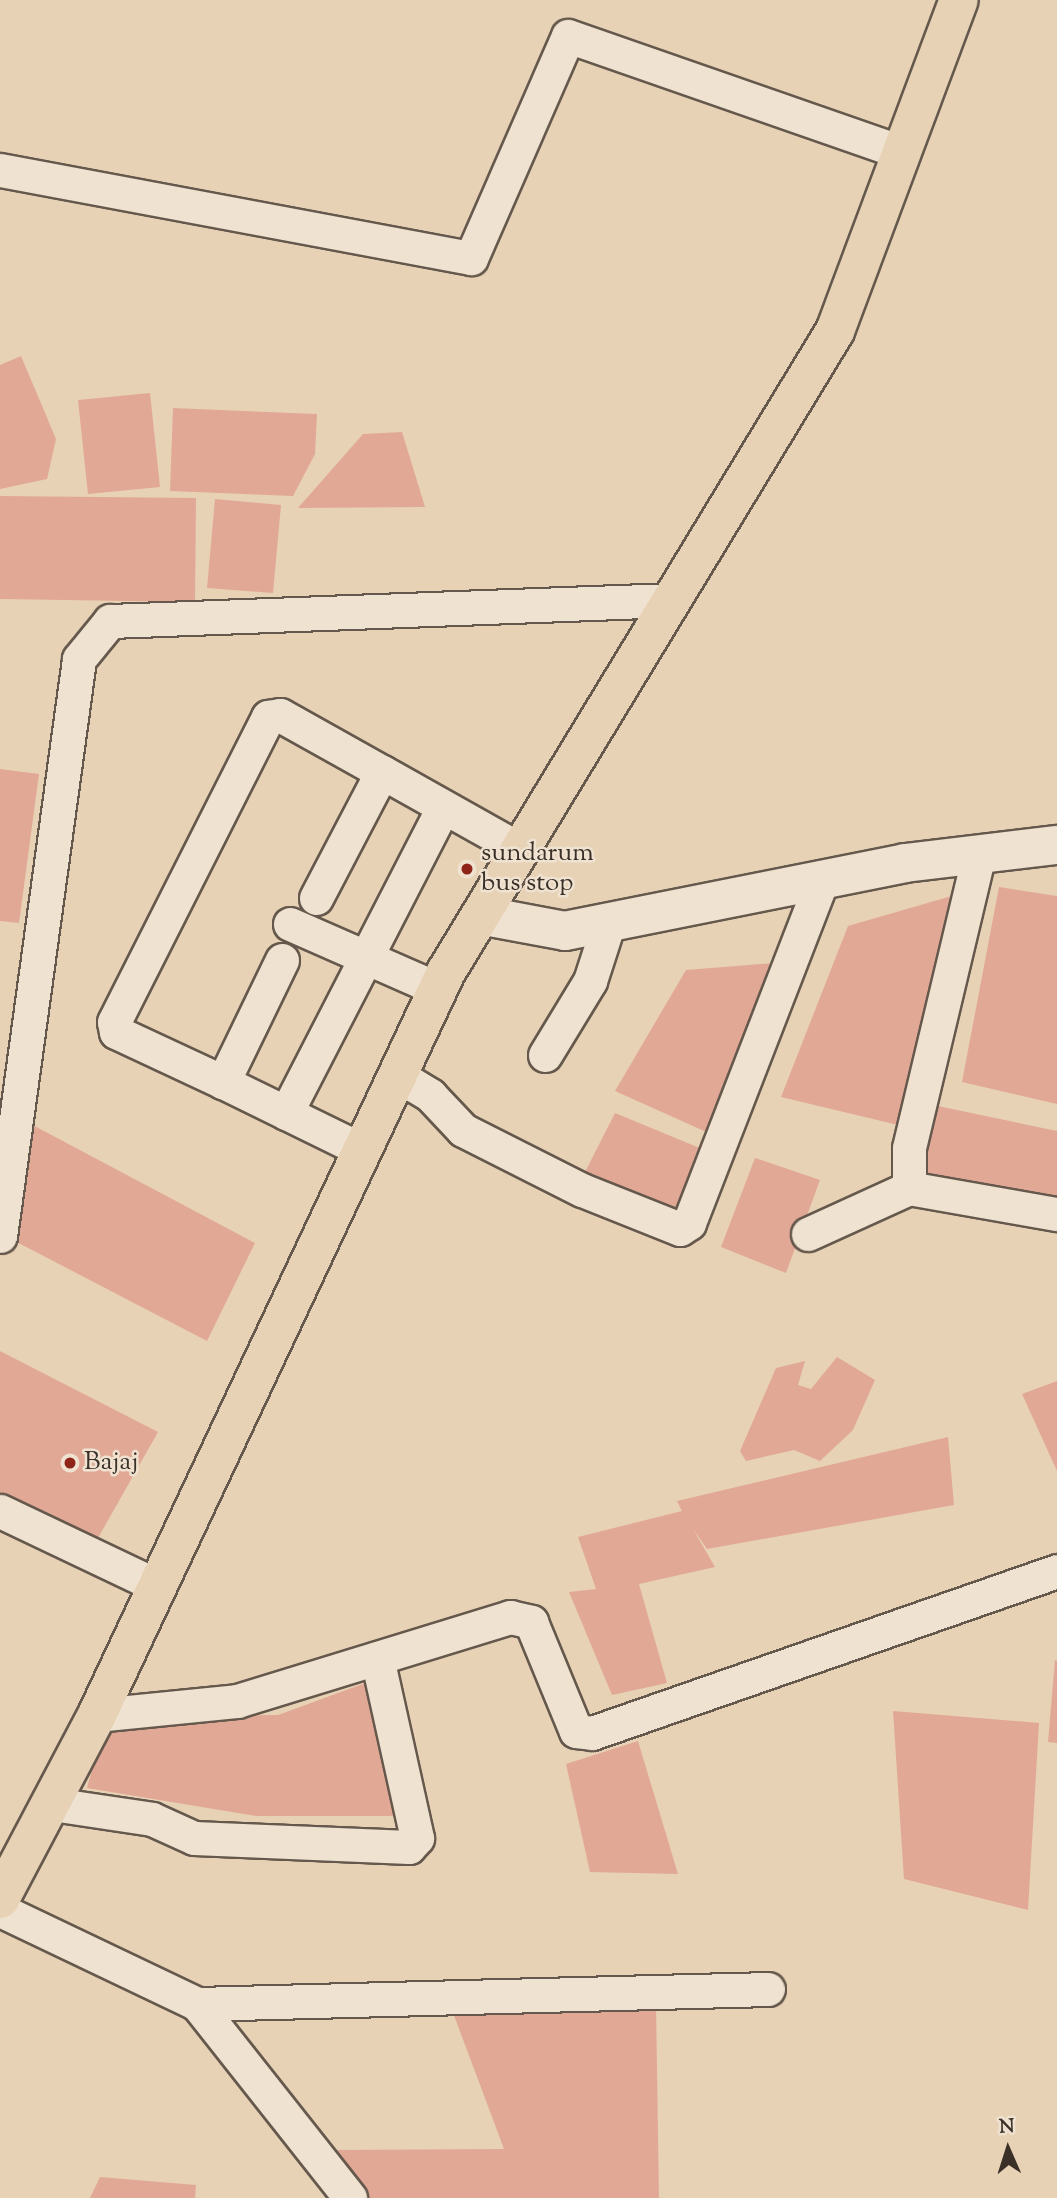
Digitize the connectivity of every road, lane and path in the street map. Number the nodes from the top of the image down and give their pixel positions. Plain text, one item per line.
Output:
1 (959, 0) edge
2 (902, 152) junction
3 (0, 170) edge
4 (672, 600) junction
5 (382, 772) junction
6 (443, 808) junction
7 (1057, 845) edge
8 (519, 849) junction
9 (979, 853) junction
10 (822, 880) junction
11 (316, 898) dead end
12 (485, 916) junction
13 (609, 922) junction
14 (290, 924) dead end
15 (366, 957) junction
16 (282, 960) dead end
17 (438, 989) junction
18 (545, 1055) dead end
19 (397, 1075) junction
20 (223, 1082) junction
21 (286, 1113) junction
22 (362, 1150) junction
23 (909, 1188) junction
24 (1057, 1214) edge
25 (808, 1234) dead end
26 (0, 1236) edge
27 (0, 1511) edge
28 (1057, 1571) edge
29 (156, 1585) junction
30 (377, 1658) junction
31 (97, 1715) junction
32 (52, 1804) junction
33 (0, 1899) edge
34 (0, 1910) edge
35 (768, 1989) dead end
36 (197, 2004) junction
37 (350, 2198) edge

1 - 2 main road
2 - 3 street
2 - 4 main road
4 - 8 main road
4 - 26 street
5 - 6 street
5 - 11 street
5 - 20 street
6 - 8 street
6 - 15 street
7 - 9 street
8 - 12 main road
9 - 10 street
9 - 23 street
10 - 13 street
10 - 19 street
12 - 13 street
12 - 17 main road
13 - 18 street
14 - 15 street
15 - 17 street
15 - 21 street
16 - 20 street
17 - 19 main road
19 - 22 main road
20 - 21 street
21 - 22 street
22 - 29 main road
23 - 24 street
23 - 25 street
27 - 29 street
28 - 30 street
29 - 31 main road
30 - 31 street
30 - 32 street
31 - 32 main road
32 - 33 main road
34 - 36 street
35 - 36 street
36 - 37 street

